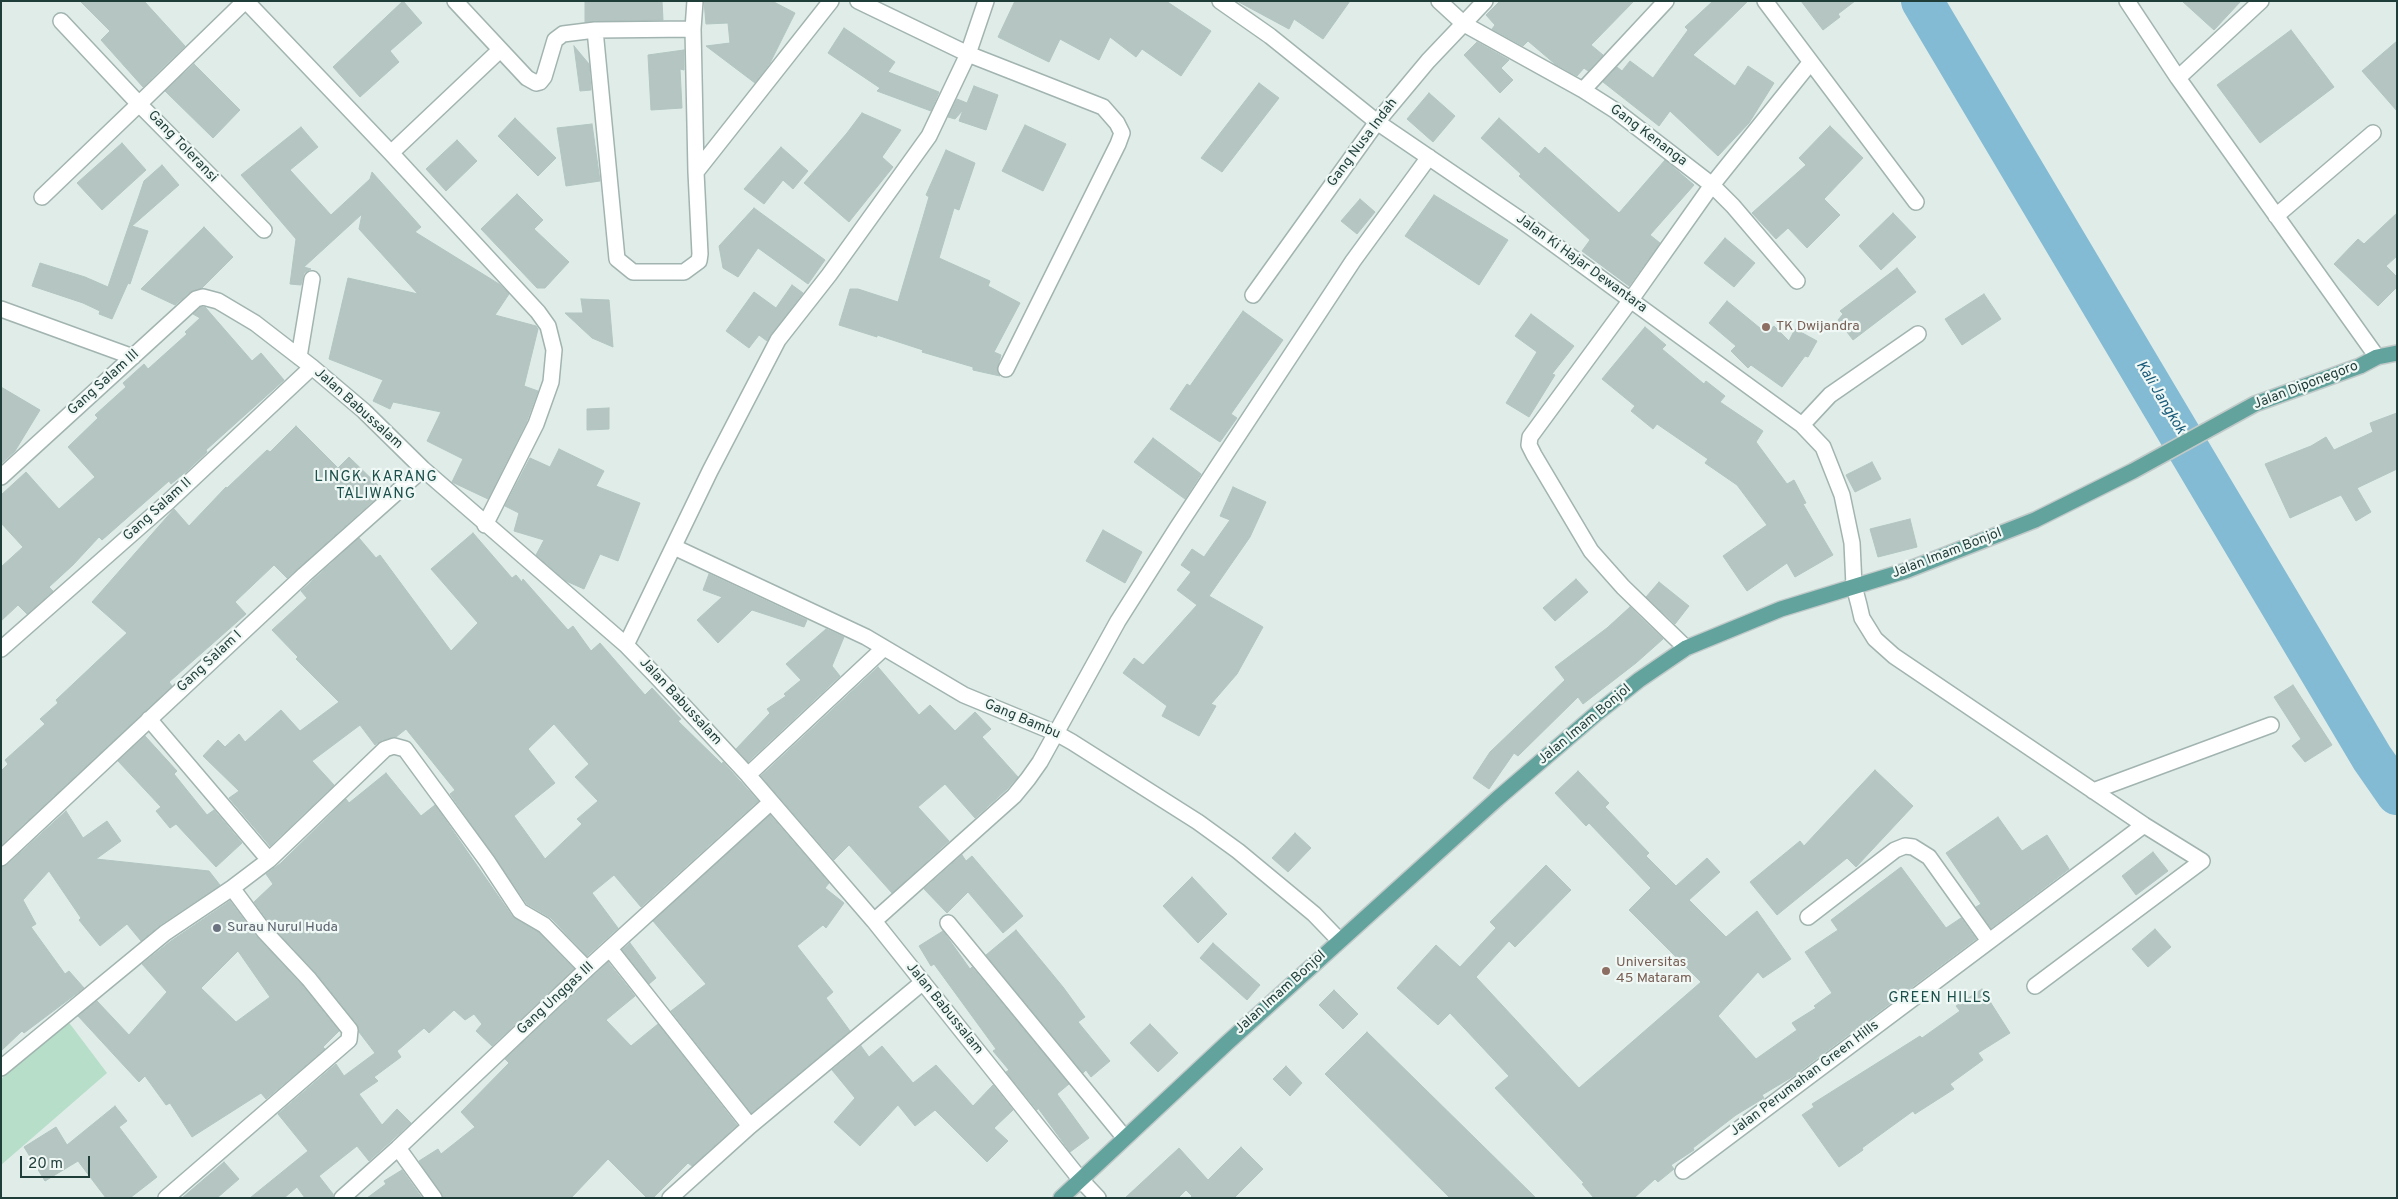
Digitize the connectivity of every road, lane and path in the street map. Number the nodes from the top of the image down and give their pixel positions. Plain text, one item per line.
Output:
1 (245, 1) edge
2 (455, 1) edge
3 (695, 1) edge
4 (831, 1) edge
5 (858, 1) edge
6 (986, 1) edge
7 (1220, 1) edge
8 (1439, 1) edge
9 (1485, 1) edge
10 (1666, 1) edge
11 (1765, 1) edge
12 (2127, 1) edge
13 (2261, 1) edge
14 (61, 21) dead end
15 (1464, 24) junction
16 (693, 29) junction
17 (595, 30) junction
18 (500, 50) junction
19 (968, 54) junction
20 (1810, 63) junction
21 (2178, 78) junction
22 (1583, 90) junction
23 (139, 104) junction
24 (1376, 122) junction
25 (2373, 133) dead end
26 (392, 154) junction
27 (1429, 156) junction
28 (696, 172) junction
29 (1712, 185) junction
30 (42, 197) dead end
31 (1916, 202) dead end
32 (2276, 216) junction
33 (264, 230) dead end
34 (312, 279) dead end
35 (1797, 281) dead end
36 (1253, 295) dead end
37 (209, 298) joint
38 (1630, 301) junction
39 (1, 309) edge
40 (1918, 334) dead end
41 (2397, 353) edge
42 (133, 357) junction
43 (299, 357) junction
44 (2377, 357) junction
45 (312, 367) junction
46 (1006, 369) dead end
47 (2218, 424) joint
48 (1802, 425) junction
49 (423, 469) junction
50 (1, 477) edge
51 (485, 525) junction
52 (674, 546) junction
53 (1854, 586) junction
54 (626, 645) junction
55 (884, 648) junction
56 (1686, 648) junction
57 (1, 649) edge
58 (149, 719) junction
59 (2271, 725) dead end
60 (1056, 733) junction
61 (748, 775) junction
62 (2093, 790) junction
63 (770, 802) junction
64 (2144, 825) junction
65 (1, 858) edge
66 (269, 860) junction
67 (232, 888) junction
68 (1808, 917) dead end
69 (874, 921) junction
70 (948, 923) dead end
71 (1339, 940) junction
72 (1989, 941) junction
73 (610, 949) junction
74 (587, 969) junction
75 (922, 982) junction
76 (2036, 986) dead end
77 (1, 1068) edge
78 (750, 1126) junction
79 (1124, 1137) junction
80 (398, 1148) junction
81 (1683, 1171) dead end
82 (1080, 1179) junction
83 (166, 1198) edge
84 (342, 1198) edge
85 (434, 1198) edge
86 (670, 1198) edge
87 (1061, 1198) edge
88 (1098, 1198) edge

1 - 23 street, Gang Toleransi
1 - 26 street
2 - 18 street
3 - 16 street
4 - 28 street
5 - 19 street
6 - 19 street
7 - 24 street, Jalan Ki Hajar Dewantara
8 - 15 street, Gang Kenanga
9 - 15 street, Gang Nusa Indah
10 - 22 street
11 - 20 street
12 - 21 street
13 - 21 street
14 - 23 street
15 - 22 street, Gang Kenanga
15 - 24 street, Gang Nusa Indah
16 - 17 street
16 - 28 street
17 - 18 street
17 - 28 street
18 - 26 street
19 - 46 street
19 - 52 street
20 - 29 street
20 - 31 street
21 - 32 street
22 - 29 street, Gang Kenanga
23 - 30 street
23 - 33 street, Gang Toleransi
24 - 27 street, Jalan Ki Hajar Dewantara
24 - 36 street, Gang Nusa Indah
25 - 32 street
26 - 51 street
27 - 38 street, Jalan Ki Hajar Dewantara
27 - 60 street
29 - 35 street, Gang Kenanga
29 - 38 street
32 - 44 street
34 - 43 street
37 - 42 street, Gang Salam III
37 - 43 street, Jalan Babussalam
38 - 48 street, Jalan Ki Hajar Dewantara
38 - 56 street
39 - 42 street
40 - 48 street
41 - 44 main road, Jalan Diponegoro
42 - 50 street, Gang Salam III
43 - 45 street, Jalan Babussalam
44 - 47 main road, Jalan Diponegoro
45 - 49 street, Jalan Babussalam
45 - 57 street, Gang Salam II
47 - 53 main road, Jalan Imam Bonjol
48 - 53 street, Jalan Ki Hajar Dewantara
49 - 51 street, Jalan Babussalam
49 - 58 street, Gang Salam I
51 - 54 street, Jalan Babussalam
52 - 54 street
52 - 55 street, Gang Bambu
53 - 56 main road, Jalan Imam Bonjol
53 - 62 street, Jalan Ki Hajar Dewantara
54 - 61 street, Jalan Babussalam
55 - 60 street, Gang Bambu
55 - 61 street
56 - 71 main road, Jalan Imam Bonjol
58 - 65 street, Gang Salam I
58 - 66 street
59 - 62 street
60 - 69 street
60 - 71 street, Gang Bambu
61 - 63 street, Jalan Babussalam
62 - 64 street, Jalan Ki Hajar Dewantara
63 - 69 street, Jalan Babussalam
63 - 73 street, Gang Unggas III
64 - 72 street, Jalan Perumahan Green Hills
64 - 76 street, Jalan Ki Hajar Dewantara
66 - 67 street
66 - 74 street
67 - 77 street
67 - 83 street
68 - 72 street
69 - 75 street, Jalan Babussalam
70 - 79 street
71 - 79 main road, Jalan Imam Bonjol
72 - 81 street, Jalan Perumahan Green Hills
73 - 74 street, Gang Unggas III
73 - 78 street
74 - 80 street, Gang Unggas III
75 - 78 street
75 - 82 street, Jalan Babussalam
78 - 86 street
79 - 82 main road, Jalan Imam Bonjol
80 - 84 street, Gang Unggas III
80 - 85 street
82 - 87 main road, Jalan Imam Bonjol
82 - 88 street, Jalan Babussalam

